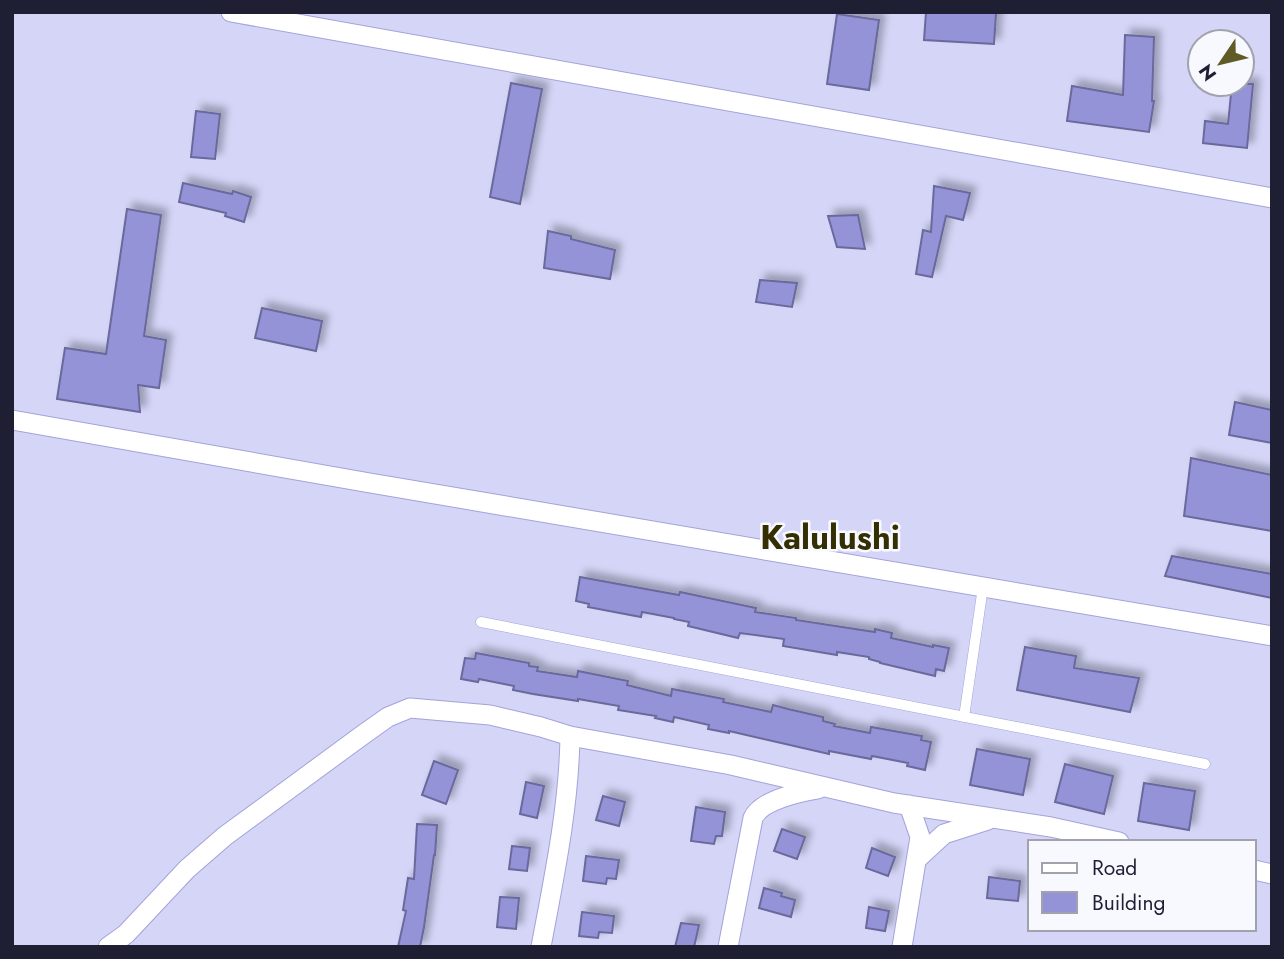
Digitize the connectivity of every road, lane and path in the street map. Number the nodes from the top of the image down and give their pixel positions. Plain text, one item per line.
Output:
1 (231, 12) edge
2 (1272, 198) edge
3 (12, 420) edge
4 (983, 587) junction
5 (481, 622) dead end
6 (1272, 636) edge
7 (964, 717) junction
8 (570, 736) junction
9 (1205, 764) dead end
10 (827, 787) junction
11 (909, 805) junction
12 (993, 818) junction
13 (1110, 840) edge
14 (917, 859) junction
15 (108, 947) edge
16 (541, 947) edge
17 (728, 947) edge
18 (901, 947) edge

1 - 2 street
3 - 4 street
4 - 6 street
4 - 7 lane
5 - 7 lane
7 - 9 lane
8 - 10 street
8 - 15 street
8 - 16 street
10 - 11 street
10 - 17 street
11 - 12 street
11 - 14 street
12 - 13 street
12 - 14 street
14 - 18 street

